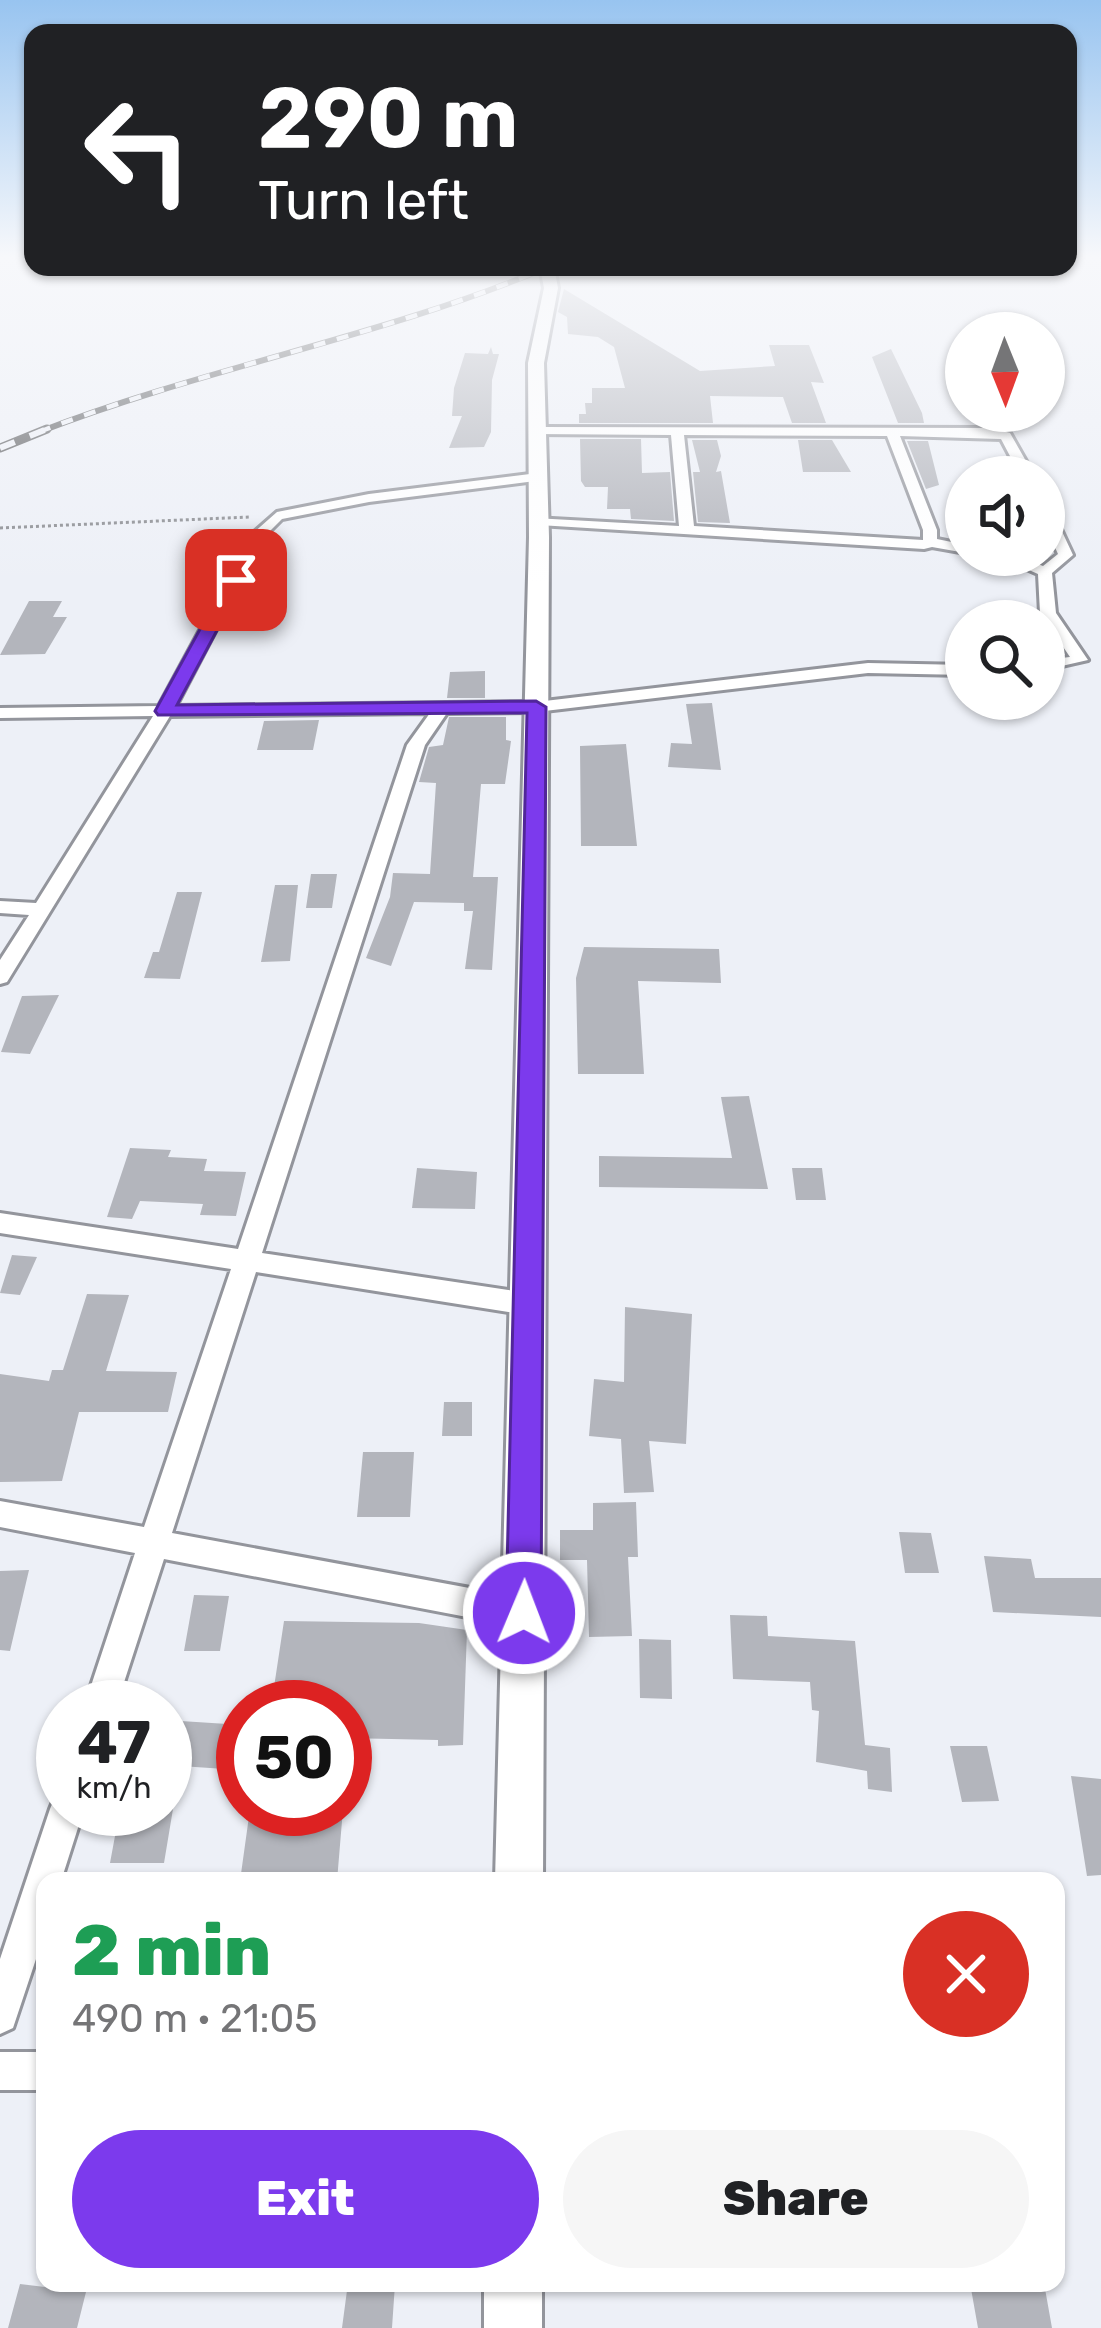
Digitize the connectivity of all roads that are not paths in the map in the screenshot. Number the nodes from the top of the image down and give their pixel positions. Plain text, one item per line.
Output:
1 (536, 367) edge
2 (538, 430) junction
3 (677, 431) junction
4 (892, 432) junction
5 (1016, 456) edge
6 (538, 477) junction
7 (539, 521) junction
8 (687, 531) junction
9 (930, 542) junction
10 (945, 544) edge
11 (1065, 638) edge
12 (1065, 662) edge
13 (945, 670) edge
14 (536, 707) junction
15 (441, 710) junction
16 (165, 711) junction
17 (0, 712) edge
18 (0, 907) edge
19 (41, 909) junction
20 (0, 977) edge
21 (0, 1223) edge
22 (246, 1261) junction
23 (528, 1304) junction
24 (0, 1514) edge
25 (153, 1546) junction
26 (524, 1613) junction
27 (109, 1680) edge
28 (58, 1836) edge
29 (47, 1872) edge
30 (519, 1872) edge
31 (36, 1904) edge
32 (0, 2015) edge
33 (36, 2071) edge
34 (0, 2072) edge
35 (514, 2292) edge
36 (513, 2328) edge

1 - 2 main road
2 - 3 street
2 - 6 main road
3 - 4 street
3 - 8 street
4 - 5 street
4 - 9 street
6 - 7 main road
6 - 16 street
7 - 8 street
7 - 14 main road
8 - 9 street
9 - 10 street
11 - 12 street
13 - 14 street
14 - 15 street
14 - 23 main road
15 - 16 street
15 - 22 street
16 - 17 street
16 - 19 street
18 - 19 street
19 - 20 street
21 - 22 street
22 - 23 street
22 - 25 street
23 - 26 main road
24 - 25 street
25 - 26 street
25 - 27 street
26 - 30 main road
28 - 29 street
31 - 32 street
33 - 34 street
35 - 36 main road

